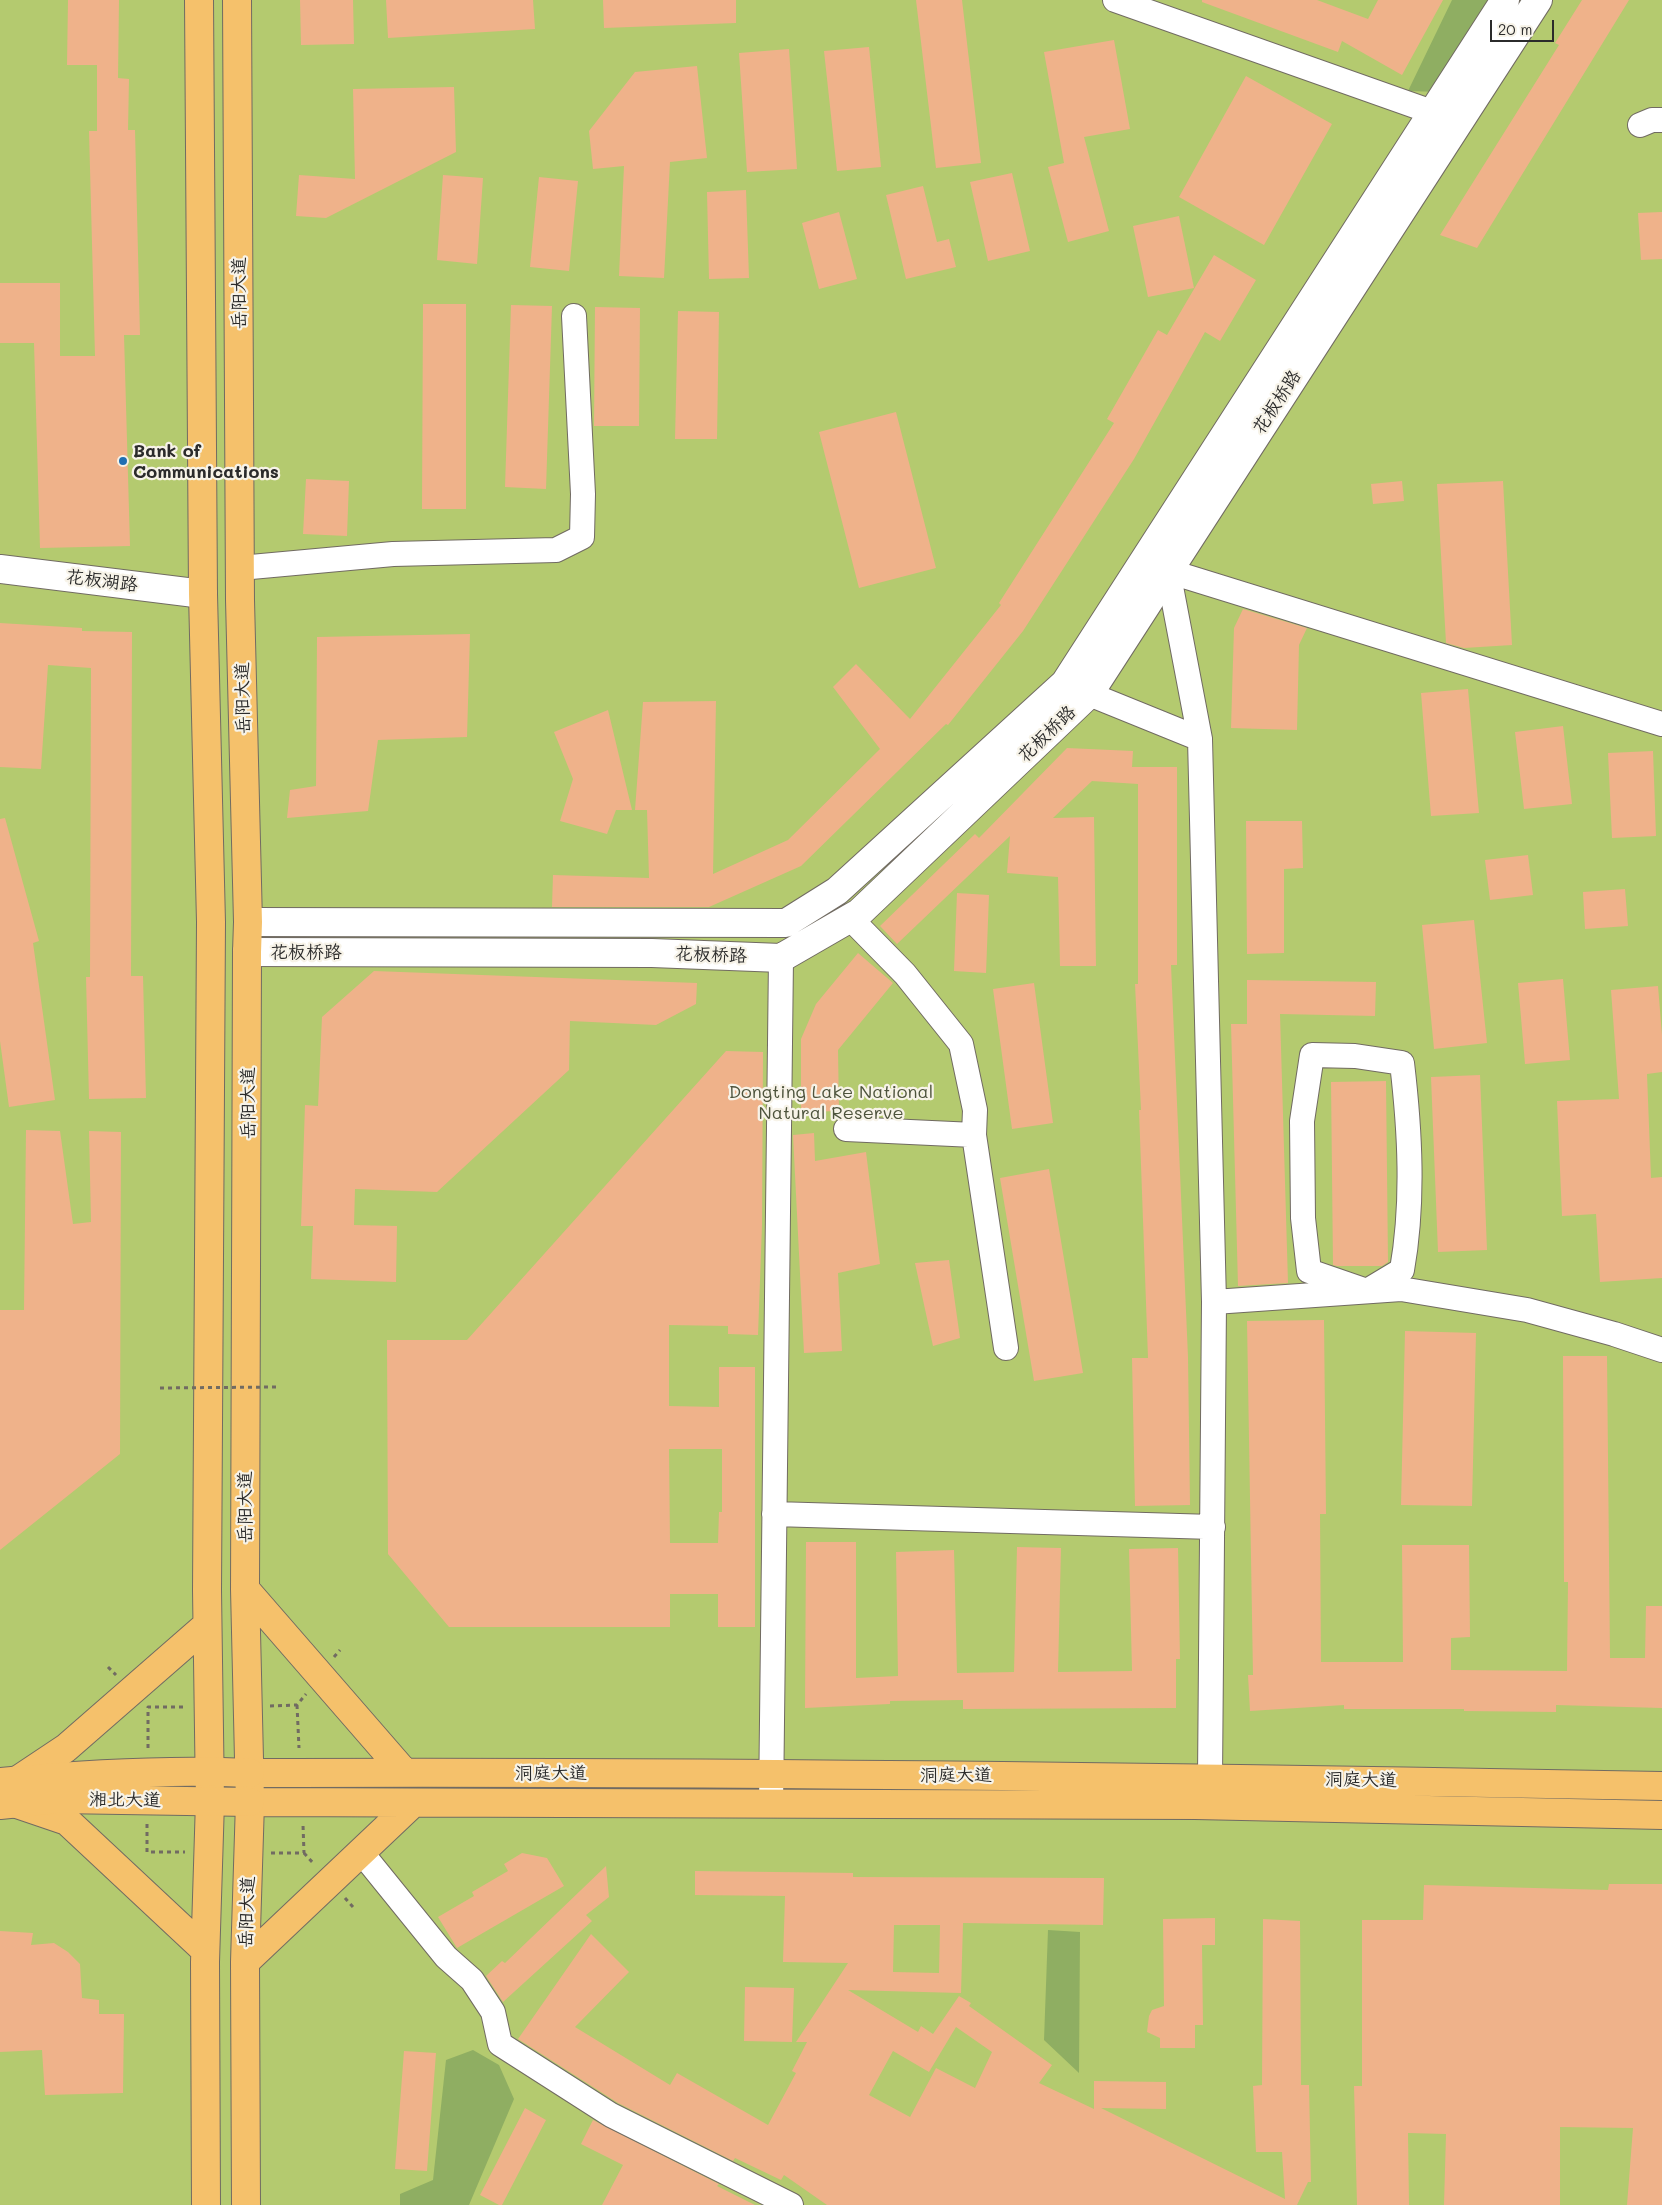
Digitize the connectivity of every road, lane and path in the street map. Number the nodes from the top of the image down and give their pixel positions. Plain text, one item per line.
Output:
1 (199, 0) edge
2 (237, 0) edge
3 (1115, 0) edge
4 (1505, 0) edge
5 (1538, 0) edge
6 (1432, 112) junction
7 (574, 316) dead end
8 (240, 568) junction
9 (0, 569) edge
10 (1168, 571) junction
11 (203, 594) junction
12 (1089, 694) junction
13 (1662, 724) edge
14 (1200, 740) junction
15 (850, 918) junction
16 (248, 922) junction
17 (247, 952) junction
18 (781, 958) junction
19 (846, 1129) dead end
20 (974, 1135) junction
21 (1367, 1291) junction
22 (1214, 1302) junction
23 (1006, 1348) dead end
24 (1662, 1350) edge
25 (276, 1387) dead end
26 (160, 1388) dead end
27 (774, 1514) junction
28 (1213, 1527) junction
29 (245, 1589) junction
30 (208, 1625) junction
31 (208, 1771) junction
32 (404, 1772) junction
33 (250, 1773) junction
34 (771, 1774) junction
35 (1210, 1777) junction
36 (1662, 1786) edge
37 (8, 1793) edge
38 (210, 1801) junction
39 (250, 1802) junction
40 (413, 1803) junction
41 (771, 1804) junction
42 (1662, 1815) edge
43 (362, 1852) junction
44 (205, 1950) junction
45 (245, 1962) junction
46 (206, 2205) edge
47 (246, 2205) edge
48 (791, 2205) edge

1 - 11 main road
2 - 8 main road, 岳阳大道
3 - 6 street
4 - 6 street, 花板桥路
5 - 10 street, 花板桥路
6 - 16 street, 花板桥路
7 - 8 street
8 - 16 main road, 岳阳大道
9 - 11 street, 花板湖路
10 - 12 street, 花板桥路
10 - 13 street
10 - 14 street
11 - 30 main road
12 - 14 street
12 - 15 street, 花板桥路
14 - 22 street
15 - 18 street, 花板桥路
15 - 20 street
16 - 17 main road, 岳阳大道
17 - 18 street, 花板桥路
17 - 29 main road, 岳阳大道
18 - 27 street
19 - 20 street
20 - 23 street
21 - 21 street
21 - 22 street
21 - 24 street
22 - 28 street
25 - 26 path, bridge
27 - 28 street
27 - 34 street
28 - 35 street
29 - 32 main road
29 - 33 main road, 岳阳大道
30 - 31 main road
30 - 37 main road
31 - 33 main road, 湘北大道
31 - 37 main road, 湘北大道
31 - 38 main road
32 - 33 main road, 洞庭大道
32 - 34 main road, 洞庭大道
33 - 39 main road, 岳阳大道
34 - 35 main road, 洞庭大道
34 - 41 street
35 - 36 main road, 洞庭大道
37 - 38 main road, 湘北大道
37 - 44 main road
38 - 39 main road, 湘北大道
38 - 44 main road
39 - 40 main road, 洞庭大道
39 - 45 main road, 岳阳大道
40 - 41 main road, 洞庭大道
40 - 43 main road
41 - 42 main road, 洞庭大道
43 - 45 main road
43 - 48 street
44 - 46 main road
45 - 47 main road, 岳阳大道

